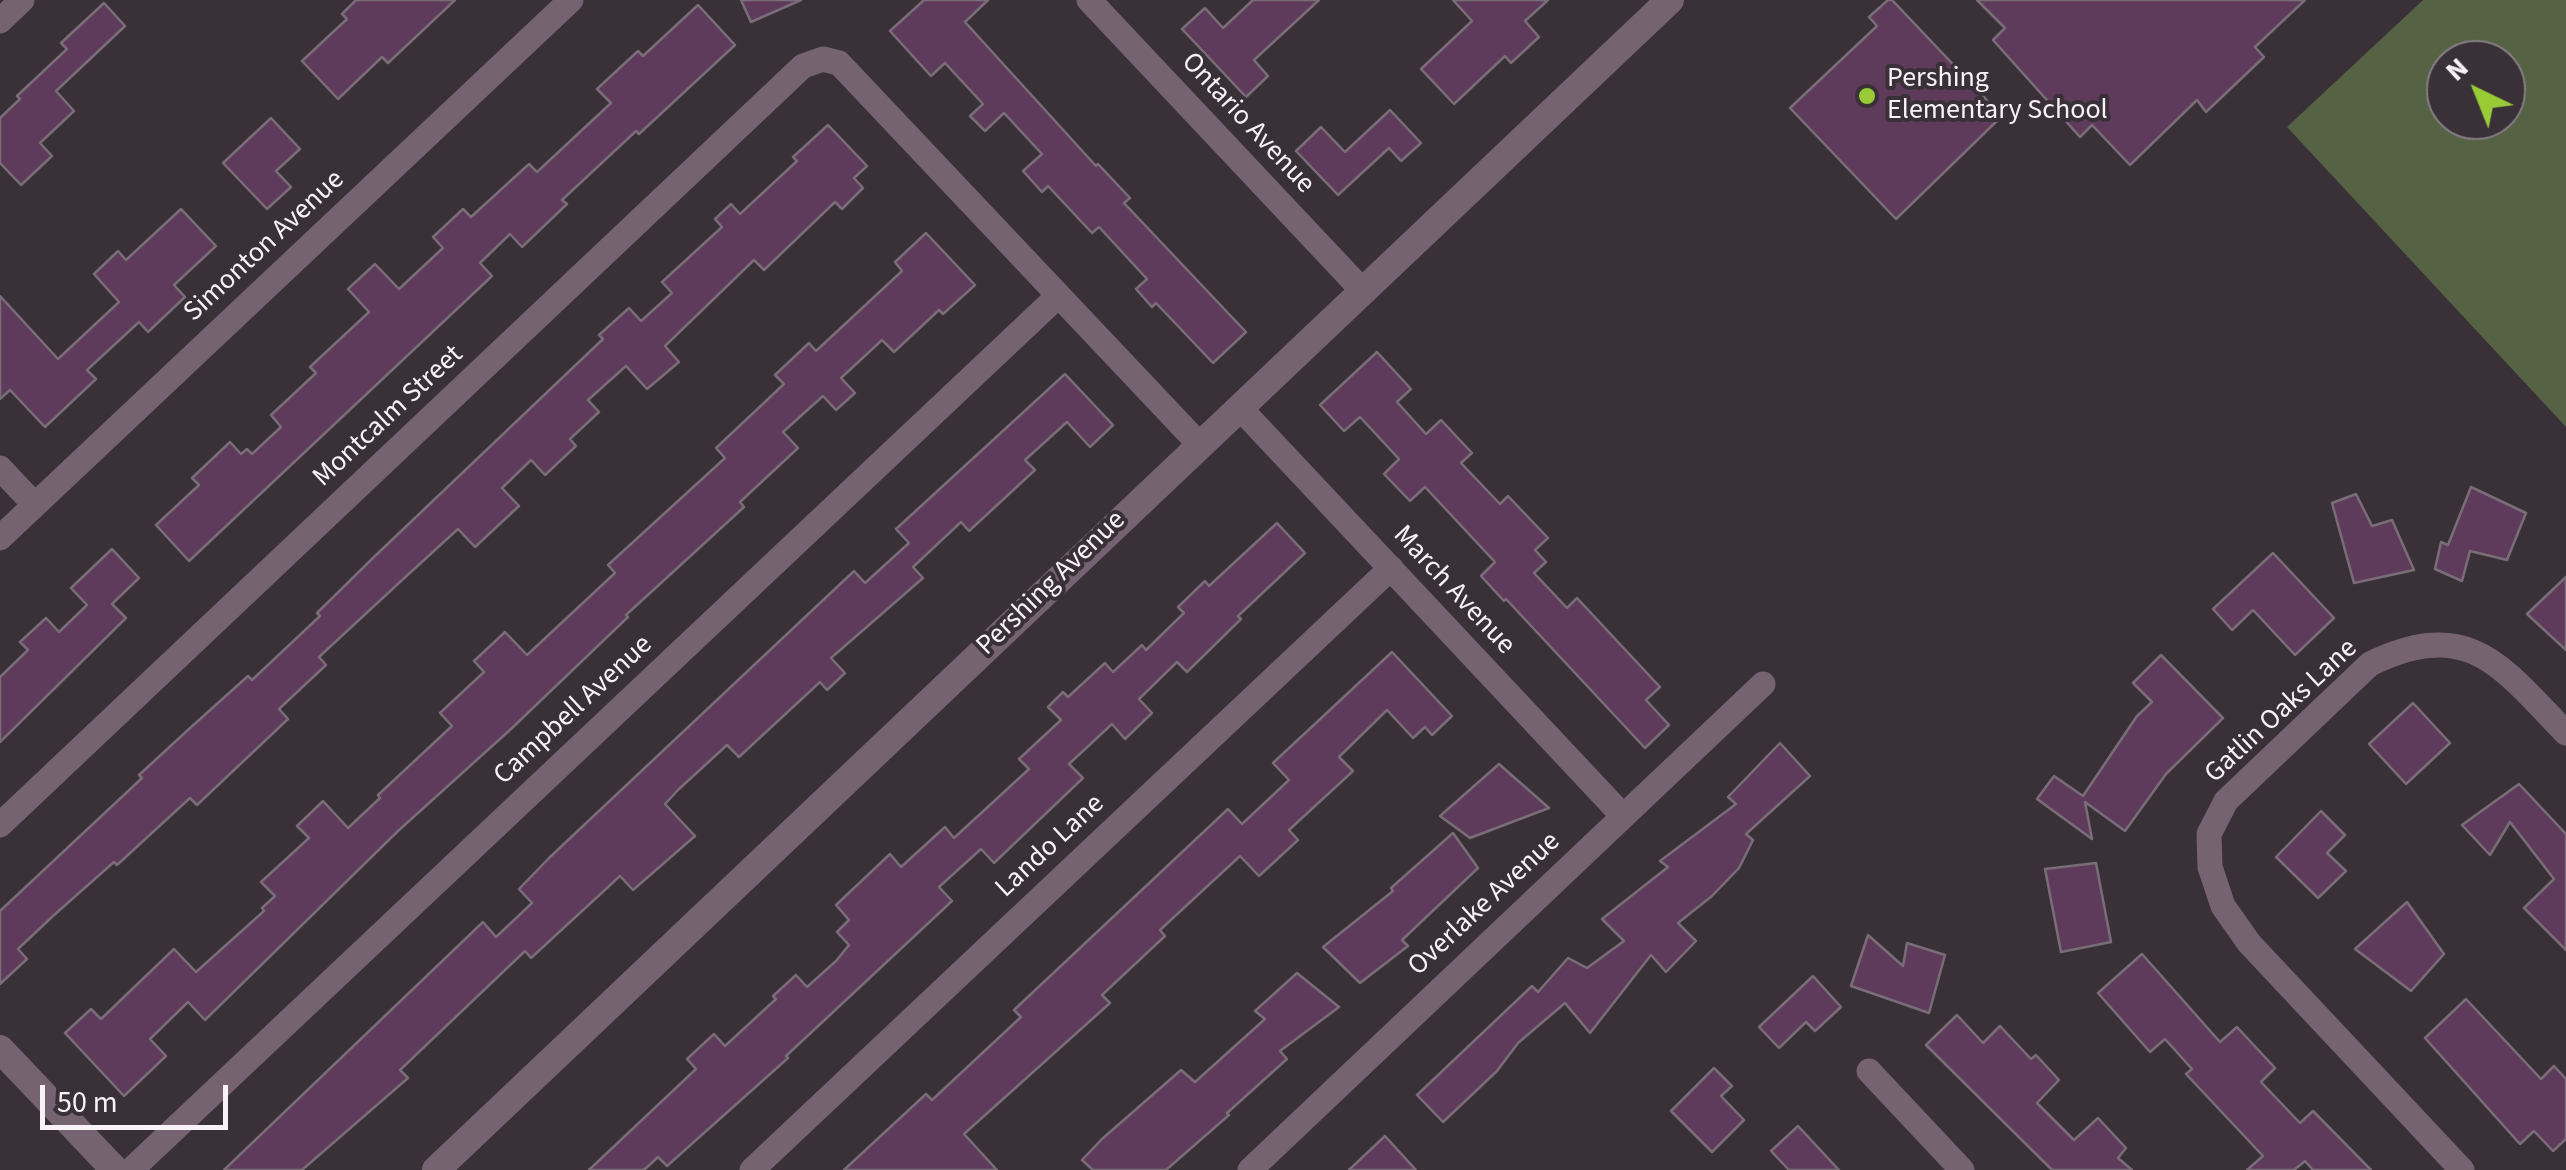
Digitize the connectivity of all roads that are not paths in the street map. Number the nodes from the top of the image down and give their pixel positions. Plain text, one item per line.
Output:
1 (22, 0) edge
2 (571, 0) edge
3 (1670, 0) edge
4 (1104, 5) edge
5 (0, 21) edge
6 (1362, 290) junction
7 (1058, 296) junction
8 (1239, 407) junction
9 (1200, 444) junction
10 (0, 468) edge
11 (36, 505) junction
12 (0, 538) edge
13 (1390, 568) junction
14 (1763, 684) dead end
15 (2566, 733) edge
16 (1623, 816) junction
17 (0, 825) edge
18 (0, 1049) edge
19 (1869, 1072) dead end
20 (114, 1170) edge
21 (131, 1170) edge
22 (436, 1170) edge
23 (752, 1170) edge
24 (1250, 1170) edge
25 (1962, 1170) edge
26 (2462, 1170) edge

1 - 5 street
2 - 11 street, Simonton Avenue
3 - 6 street, Pershing Avenue
4 - 6 street, Ontario Avenue
6 - 8 street, Pershing Avenue
7 - 9 street
7 - 17 street, Montcalm Street
7 - 21 street, Campbell Avenue
8 - 9 street, Pershing Avenue
8 - 13 street, March Avenue
9 - 22 street, Pershing Avenue
10 - 11 street
11 - 12 street, Simonton Avenue
13 - 16 street, March Avenue
13 - 23 street, Lando Lane
14 - 16 street, Overlake Avenue
15 - 26 street, Gatlin Oaks Lane
16 - 24 street, Overlake Avenue
18 - 20 street
19 - 25 street

